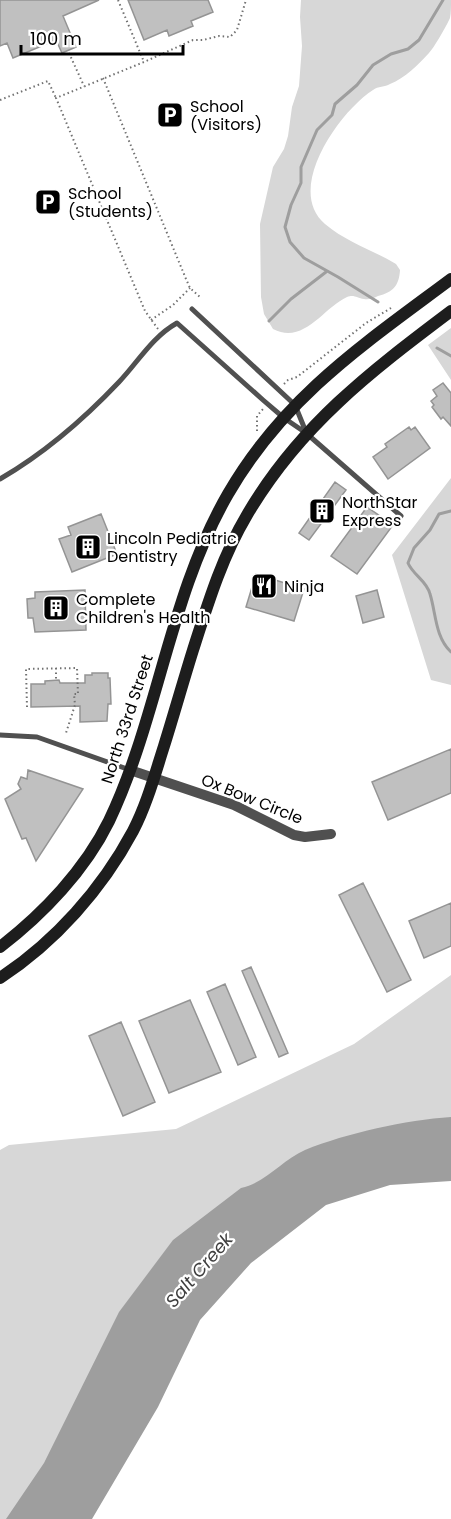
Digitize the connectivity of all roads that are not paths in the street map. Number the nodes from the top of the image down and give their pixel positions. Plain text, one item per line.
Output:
1 (451, 279) edge
2 (192, 309) dead end
3 (451, 312) edge
4 (295, 405) junction
5 (284, 418) junction
6 (306, 433) junction
7 (0, 479) edge
8 (401, 516) dead end
9 (0, 735) edge
10 (130, 770) junction
11 (154, 778) junction
12 (331, 834) dead end
13 (0, 946) edge
14 (0, 978) edge

1 - 4 main road, North 33rd Street
2 - 4 lane
3 - 6 main road
4 - 5 main road, North 33rd Street
4 - 6 lane
5 - 6 lane
5 - 7 lane
5 - 10 main road, North 33rd Street
6 - 8 lane
6 - 11 main road
9 - 10 lane
10 - 11 street, Ox Bow Circle
10 - 13 main road, North 33rd Street
11 - 12 street, Ox Bow Circle
11 - 14 main road

